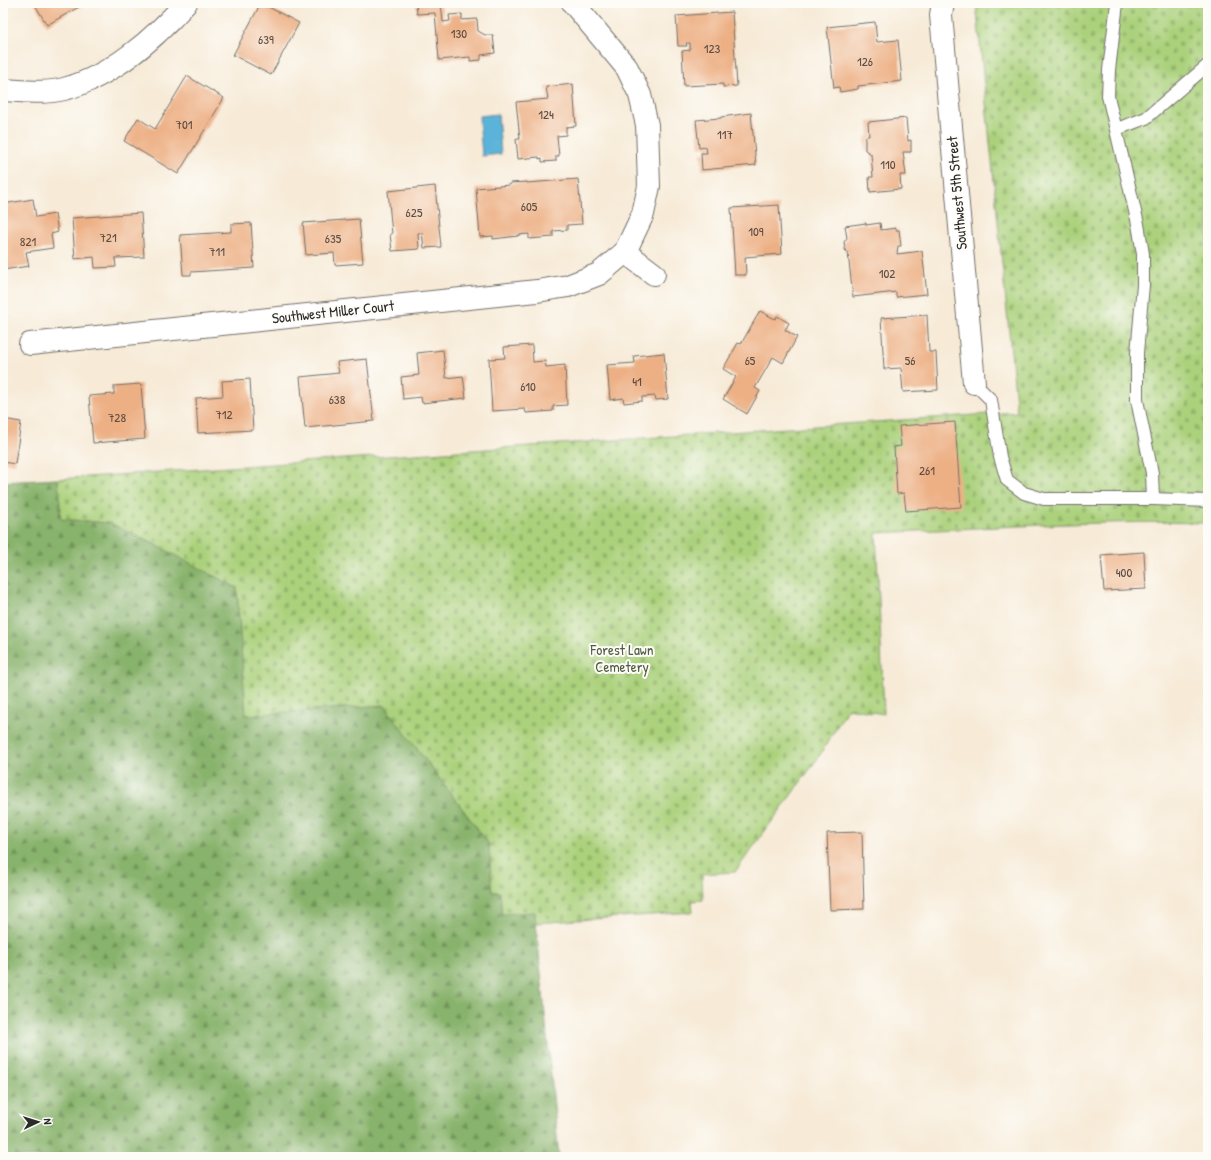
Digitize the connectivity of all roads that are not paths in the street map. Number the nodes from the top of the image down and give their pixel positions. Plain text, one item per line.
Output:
1 (186, 3) edge
2 (572, 3) edge
3 (943, 3) edge
4 (1117, 3) edge
5 (1208, 65) edge
6 (3, 90) edge
7 (1116, 130) junction
8 (626, 252) junction
9 (654, 274) dead end
10 (30, 344) dead end
11 (974, 383) joint
12 (1153, 500) junction
13 (1208, 501) edge

1 - 6 street
2 - 8 street
3 - 11 street, Southwest 5th Street
4 - 7 lane
5 - 7 lane
7 - 12 lane
8 - 9 street
8 - 10 street, Southwest Miller Court
11 - 12 lane
12 - 13 lane

